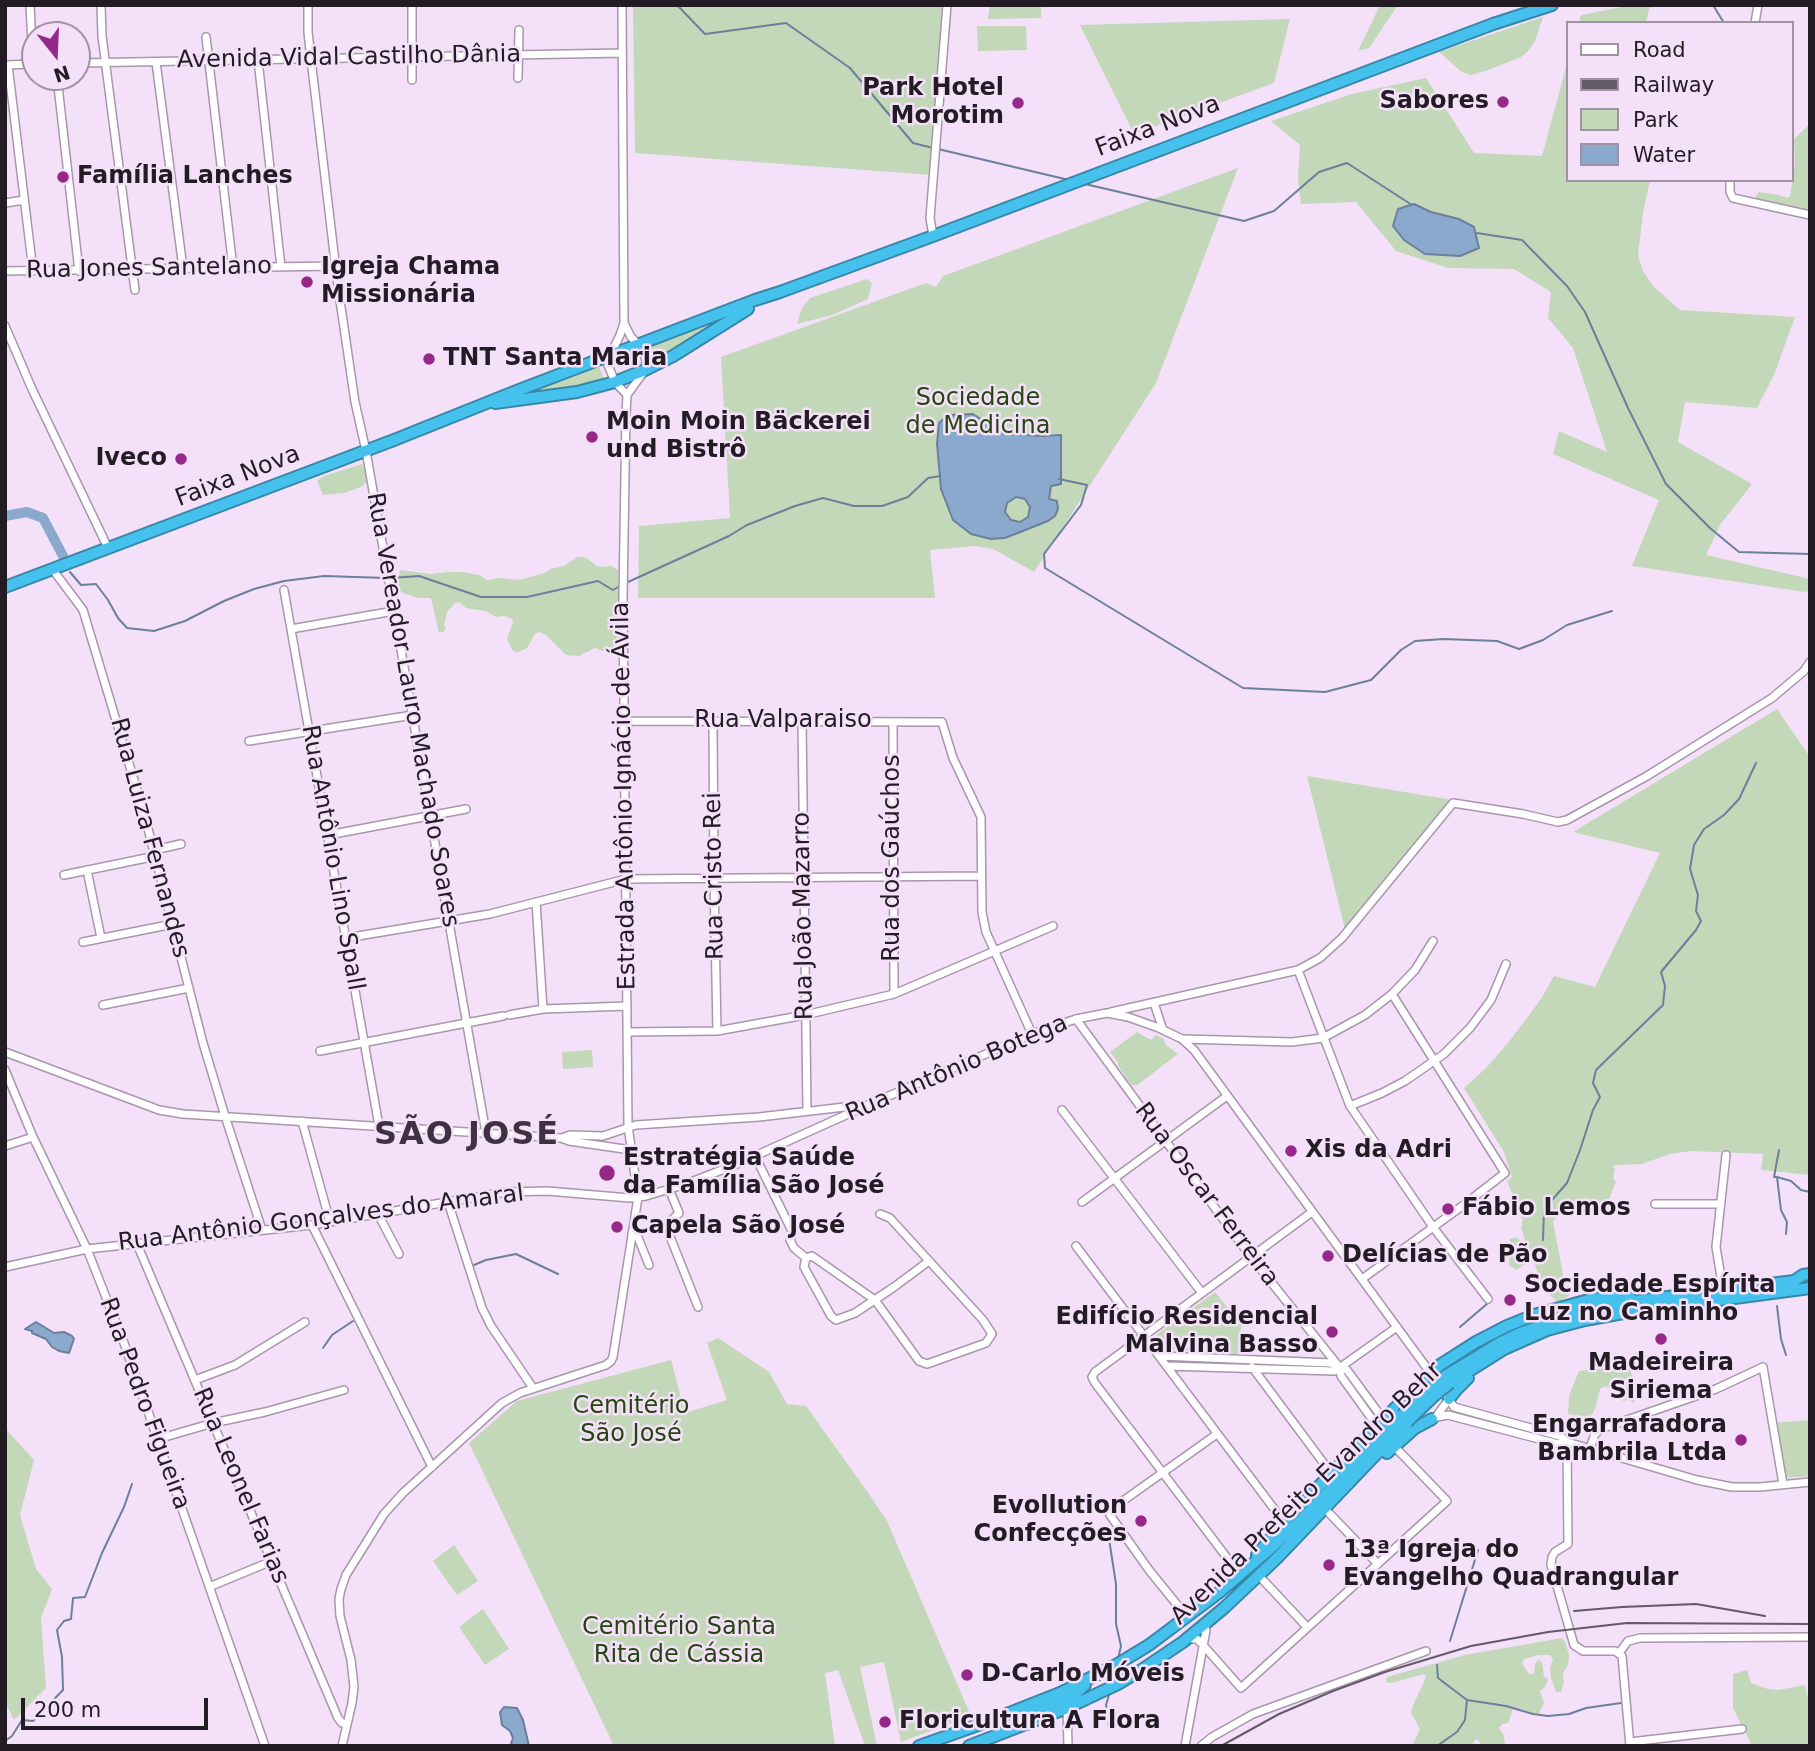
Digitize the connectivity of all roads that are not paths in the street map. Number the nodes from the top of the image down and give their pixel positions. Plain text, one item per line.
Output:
1 (101, 5) edge
2 (308, 5) edge
3 (412, 5) edge
4 (622, 5) edge
5 (947, 5) edge
6 (1552, 5) edge
7 (519, 30) dead end
8 (205, 37) dead end
9 (622, 53) junction
10 (518, 55) junction
11 (411, 57) junction
12 (311, 59) junction
13 (258, 60) junction
14 (208, 61) junction
15 (156, 62) junction
16 (91, 63) edge
17 (106, 63) junction
18 (6, 65) edge
19 (518, 78) dead end
20 (412, 80) dead end
21 (60, 91) edge
22 (1730, 182) edge
23 (24, 200) junction
24 (5, 203) edge
25 (1810, 215) edge
26 (933, 236) junction
27 (336, 265) junction
28 (281, 267) junction
29 (183, 268) junction
30 (233, 268) junction
31 (133, 269) junction
32 (5, 271) edge
33 (33, 271) junction
34 (79, 271) junction
35 (135, 290) dead end
36 (780, 292) junction
37 (624, 323) junction
38 (5, 326) edge
39 (639, 344) junction
40 (610, 356) junction
41 (645, 370) junction
42 (615, 382) junction
43 (627, 395) junction
44 (485, 404) junction
45 (366, 451) junction
46 (108, 548) junction
47 (53, 570) junction
48 (5, 587) edge
49 (284, 590) dead end
50 (394, 611) junction
51 (291, 629) junction
52 (1810, 662) edge
53 (413, 715) junction
54 (624, 721) junction
55 (713, 721) junction
56 (802, 721) junction
57 (893, 722) junction
58 (309, 731) junction
59 (249, 741) dead end
60 (466, 809) dead end
61 (430, 816) junction
62 (328, 835) junction
63 (181, 844) dead end
64 (155, 853) junction
65 (87, 870) junction
66 (64, 875) dead end
67 (894, 876) junction
68 (981, 876) junction
69 (804, 877) junction
70 (714, 878) junction
71 (625, 879) junction
72 (536, 902) junction
73 (449, 920) junction
74 (173, 924) junction
75 (1053, 926) dead end
76 (102, 938) junction
77 (346, 938) junction
78 (83, 942) dead end
79 (1433, 942) dead end
80 (995, 952) junction
81 (1506, 964) dead end
82 (1298, 970) junction
83 (189, 988) junction
84 (894, 994) junction
85 (1392, 994) junction
86 (1154, 1003) junction
87 (103, 1005) dead end
88 (627, 1006) junction
89 (543, 1009) junction
90 (1107, 1013) junction
91 (805, 1015) junction
92 (1076, 1019) junction
93 (467, 1022) junction
94 (1163, 1030) junction
95 (717, 1031) junction
96 (627, 1032) junction
97 (1032, 1034) junction
98 (1323, 1038) junction
99 (1182, 1040) junction
100 (364, 1042) junction
101 (320, 1051) dead end
102 (8, 1055) edge
103 (1434, 1061) junction
104 (5, 1070) edge
105 (1227, 1096) junction
106 (868, 1105) junction
107 (1350, 1106) junction
108 (1062, 1110) dead end
109 (807, 1111) junction
110 (225, 1116) junction
111 (302, 1121) junction
112 (379, 1126) junction
113 (628, 1126) junction
114 (486, 1133) junction
115 (33, 1137) junction
116 (561, 1138) junction
117 (1165, 1141) junction
118 (5, 1146) edge
119 (631, 1150) junction
120 (1726, 1155) dead end
121 (755, 1156) junction
122 (1114, 1179) junction
123 (669, 1189) junction
124 (638, 1197) junction
125 (448, 1202) junction
126 (1082, 1202) dead end
127 (1655, 1204) dead end
128 (1720, 1204) junction
129 (1312, 1212) junction
130 (378, 1214) junction
131 (880, 1214) dead end
132 (330, 1222) junction
133 (312, 1225) junction
134 (1433, 1227) junction
135 (262, 1230) junction
136 (632, 1233) junction
137 (136, 1244) junction
138 (1076, 1246) dead end
139 (87, 1249) junction
140 (399, 1254) dead end
141 (1251, 1257) junction
142 (806, 1258) junction
143 (929, 1261) junction
144 (649, 1265) dead end
145 (5, 1267) edge
146 (1810, 1274) edge
147 (1362, 1279) junction
148 (1810, 1288) edge
149 (1723, 1289) junction
150 (1202, 1293) junction
151 (1488, 1299) dead end
152 (874, 1300) junction
153 (1652, 1304) junction
154 (698, 1307) dead end
155 (305, 1322) dead end
156 (1397, 1327) junction
157 (1144, 1336) junction
158 (1159, 1356) junction
159 (1420, 1358) junction
160 (1247, 1360) junction
161 (1167, 1366) junction
162 (1339, 1368) junction
163 (1254, 1369) junction
164 (1427, 1378) junction
165 (195, 1380) junction
166 (1445, 1382) junction
167 (533, 1388) junction
168 (344, 1390) dead end
169 (1406, 1397) junction
170 (1449, 1399) junction
171 (1404, 1418) junction
172 (1434, 1418) junction
173 (1380, 1422) junction
174 (213, 1423) junction
175 (1517, 1429) junction
176 (1217, 1434) junction
177 (158, 1439) junction
178 (1567, 1442) junction
179 (1394, 1446) junction
180 (1590, 1448) junction
181 (432, 1467) junction
182 (1163, 1473) junction
183 (1331, 1473) junction
184 (1810, 1482) edge
185 (1783, 1485) junction
186 (1329, 1513) junction
187 (1284, 1522) junction
188 (272, 1561) junction
189 (1378, 1564) junction
190 (1250, 1566) junction
191 (1240, 1575) junction
192 (1263, 1580) junction
193 (209, 1587) junction
194 (1187, 1617) junction
195 (1307, 1627) junction
196 (1810, 1637) edge
197 (1193, 1642) junction
198 (1426, 1651) dead end
199 (1619, 1653) junction
200 (1213, 1656) junction
201 (1200, 1662) junction
202 (1094, 1676) junction
203 (1067, 1707) junction
204 (347, 1724) junction
205 (1027, 1724) junction
206 (1742, 1729) dead end
207 (1630, 1744) edge
208 (975, 1745) edge
209 (265, 1746) edge
210 (342, 1746) edge
211 (919, 1746) edge
212 (1068, 1746) edge
213 (1185, 1746) edge
214 (1200, 1746) edge

1 - 17 street
2 - 12 street, Rua Vereador Lauro Machado Soares
3 - 11 street
4 - 9 street
5 - 26 street
6 - 26 highway, Faixa Nova
7 - 10 street
8 - 14 street
9 - 10 street, Avenida Vidal Castilho Dânia
9 - 37 street
10 - 11 street, Avenida Vidal Castilho Dânia
10 - 19 street
11 - 12 street, Avenida Vidal Castilho Dânia
11 - 20 street
12 - 13 street, Avenida Vidal Castilho Dânia
12 - 27 street, Rua Vereador Lauro Machado Soares
13 - 14 street, Avenida Vidal Castilho Dânia
13 - 28 street
14 - 15 street, Avenida Vidal Castilho Dânia
14 - 30 street
15 - 17 street, Avenida Vidal Castilho Dânia
15 - 29 street
16 - 17 street, Avenida Vidal Castilho Dânia
17 - 31 street
18 - 23 street
21 - 34 street
22 - 25 street
23 - 24 street
23 - 33 street
26 - 36 highway, Faixa Nova
27 - 28 street, Rua Jones Santelano
27 - 45 street, Rua Vereador Lauro Machado Soares
28 - 30 street, Rua Jones Santelano
29 - 30 street, Rua Jones Santelano
29 - 31 street, Rua Jones Santelano
31 - 34 street, Rua Jones Santelano
31 - 35 street
32 - 33 street, Rua Jones Santelano
33 - 34 street, Rua Jones Santelano
36 - 39 highway, Faixa Nova
36 - 41 highway, Faixa Nova
37 - 39 street
37 - 40 street
38 - 46 street
39 - 40 highway, Faixa Nova
39 - 41 street
40 - 42 street
40 - 44 highway, Faixa Nova
41 - 42 highway, Faixa Nova
41 - 43 street
42 - 43 street
42 - 44 highway, Faixa Nova
43 - 54 street, Estrada Antônio Ignácio de Ávila
44 - 45 highway, Faixa Nova
45 - 46 highway, Faixa Nova
45 - 50 street, Rua Vereador Lauro Machado Soares
46 - 47 highway, Faixa Nova
47 - 48 highway, Faixa Nova
47 - 64 street, Rua Luiza Fernandes
49 - 51 street, Rua Antônio Lino Spall
50 - 51 street
50 - 53 street, Rua Vereador Lauro Machado Soares
51 - 58 street, Rua Antônio Lino Spall
52 - 82 street
53 - 58 street
53 - 61 street, Rua Vereador Lauro Machado Soares
54 - 55 street, Rua Valparaiso
54 - 71 street, Estrada Antônio Ignácio de Ávila
55 - 56 street, Rua Valparaiso
55 - 70 street, Rua Cristo Rei
56 - 57 street, Rua Valparaiso
56 - 69 street, Rua João Mazarro
57 - 67 street, Rua dos Gaúchos
57 - 68 street, Rua Valparaiso
58 - 59 street
58 - 62 street, Rua Antônio Lino Spall
60 - 61 street
61 - 62 street
61 - 73 street, Rua Vereador Lauro Machado Soares
62 - 77 street, Rua Antônio Lino Spall
63 - 64 street
64 - 65 street
64 - 74 street, Rua Luiza Fernandes
65 - 66 street
65 - 76 street
67 - 68 street
67 - 69 street
67 - 84 street, Rua dos Gaúchos
68 - 80 street
69 - 70 street
69 - 91 street, Rua João Mazarro
70 - 71 street
70 - 95 street, Rua Cristo Rei
71 - 72 street
71 - 88 street, Estrada Antônio Ignácio de Ávila
72 - 73 street
72 - 89 street
73 - 77 street
73 - 93 street, Rua Vereador Lauro Machado Soares
74 - 76 street
74 - 83 street, Rua Luiza Fernandes
75 - 80 street
76 - 78 street
77 - 100 street, Rua Antônio Lino Spall
79 - 85 street
80 - 84 street
80 - 97 street
81 - 103 street
82 - 86 street
82 - 98 street
83 - 87 street
83 - 110 street, Rua Luiza Fernandes
84 - 91 street
85 - 98 street
85 - 103 street
86 - 90 street
86 - 94 street
88 - 89 street
88 - 96 street, Estrada Antônio Ignácio de Ávila
89 - 93 street
90 - 92 street, Rua Antônio Botega
90 - 94 street, Rua Antônio Botega
91 - 95 street
91 - 109 street, Rua João Mazarro
92 - 97 street, Rua Antônio Botega
92 - 117 street, Rua Oscar Ferreira
93 - 100 street
93 - 114 street, Rua Vereador Lauro Machado Soares
94 - 99 street, Rua Antônio Botega
95 - 96 street
96 - 113 street, Estrada Antônio Ignácio de Ávila
97 - 106 street, Rua Antônio Botega
98 - 99 street
98 - 107 street
99 - 105 street, Rua Antônio Botega
100 - 101 street
100 - 112 street, Rua Antônio Lino Spall
102 - 110 street
103 - 107 street
103 - 134 street
104 - 115 street, Rua Pedro Figueira
105 - 117 street
105 - 129 street, Rua Antônio Botega
106 - 109 street
106 - 121 street, Rua Antônio Botega
107 - 134 street
108 - 122 street
109 - 113 street
110 - 111 street
110 - 135 street, Rua Luiza Fernandes
111 - 112 street
111 - 132 street
112 - 114 street
113 - 116 street
113 - 119 street, Estrada Antônio Ignácio de Ávila
114 - 116 street
115 - 118 street
115 - 139 street, Rua Pedro Figueira
116 - 119 street
117 - 122 street
117 - 141 street, Rua Oscar Ferreira
119 - 124 street, Estrada Antônio Ignácio de Ávila
120 - 128 street
121 - 123 street, Rua Antônio Botega
121 - 142 street
122 - 126 street
122 - 150 street
123 - 124 street, Rua Antônio Botega
123 - 154 street
124 - 125 street, Rua Antônio Gonçalves do Amaral
124 - 136 street, Estrada Antônio Ignácio de Ávila
125 - 130 street, Rua Antônio Gonçalves do Amaral
125 - 167 street
127 - 128 street
128 - 149 street
129 - 141 street
129 - 147 street, Rua Antônio Botega
130 - 132 street, Rua Antônio Gonçalves do Amaral
130 - 140 street
131 - 143 street
132 - 133 street, Rua Antônio Gonçalves do Amaral
133 - 135 street, Rua Antônio Gonçalves do Amaral
133 - 181 street
134 - 147 street
134 - 151 street
135 - 137 street, Rua Antônio Gonçalves do Amaral
136 - 144 street
136 - 167 street, Estrada Antônio Ignácio de Ávila
137 - 139 street, Rua Antônio Gonçalves do Amaral
137 - 165 street, Rua Leonel Farias
138 - 157 street
139 - 145 street, Rua Antônio Gonçalves do Amaral
139 - 177 street, Rua Pedro Figueira
141 - 150 street
141 - 162 street, Rua Oscar Ferreira
142 - 152 street
142 - 152 street
143 - 152 street
143 - 152 street
146 - 149 highway, Avenida Prefeito Evandro Behr
147 - 156 street, Rua Antônio Botega
148 - 153 highway, Avenida Prefeito Evandro Behr
149 - 153 highway, Avenida Prefeito Evandro Behr
150 - 157 street
153 - 164 highway
153 - 166 highway, Avenida Prefeito Evandro Behr
153 - 170 highway
155 - 165 street
156 - 159 street, Rua Antônio Botega
156 - 162 street
157 - 158 street
157 - 182 street
158 - 160 street
158 - 161 street
159 - 164 street, Rua Antônio Botega
159 - 164 street, Rua Antônio Botega
160 - 162 street
160 - 163 street
161 - 163 street
161 - 176 street
162 - 163 street
162 - 173 street, Rua Oscar Ferreira
163 - 183 street
164 - 166 street
164 - 169 street, Avenida Prefeito Evandro Behr
165 - 174 street, Rua Leonel Farias
166 - 170 street
166 - 171 highway, Avenida Prefeito Evandro Behr, bridge
167 - 181 street
168 - 174 street
169 - 172 street
169 - 173 highway
170 - 172 street, Avenida Prefeito Evandro Behr
170 - 175 street
171 - 190 highway, Avenida Prefeito Evandro Behr
171 - 197 highway, Avenida Prefeito Evandro Behr
172 - 175 street
172 - 179 highway
173 - 183 highway
174 - 177 street
174 - 188 street, Rua Leonel Farias
175 - 178 street
176 - 182 street
176 - 187 street
177 - 193 street, Rua Pedro Figueira
178 - 180 street
178 - 199 street
179 - 186 highway
179 - 189 street
180 - 185 street
180 - 185 street
181 - 204 street
182 - 191 street
182 - 194 street
183 - 187 highway
184 - 185 street
186 - 189 street
186 - 192 highway
187 - 190 highway
188 - 193 street
188 - 204 street, Rua Leonel Farias
189 - 195 street
190 - 191 highway, Avenida Prefeito Evandro Behr
191 - 194 highway, Avenida Prefeito Evandro Behr
192 - 195 street
192 - 197 highway
193 - 209 street, Rua Pedro Figueira
194 - 202 highway, Avenida Prefeito Evandro Behr
195 - 200 street
196 - 199 street
197 - 200 street
197 - 201 street
197 - 203 highway, Avenida Prefeito Evandro Behr
198 - 214 street
199 - 207 street
200 - 201 street
201 - 213 street
202 - 205 highway
202 - 211 highway, Avenida Prefeito Evandro Behr
203 - 205 highway, Avenida Prefeito Evandro Behr
203 - 212 street
204 - 210 street
205 - 208 highway, Avenida Prefeito Evandro Behr
206 - 207 street

